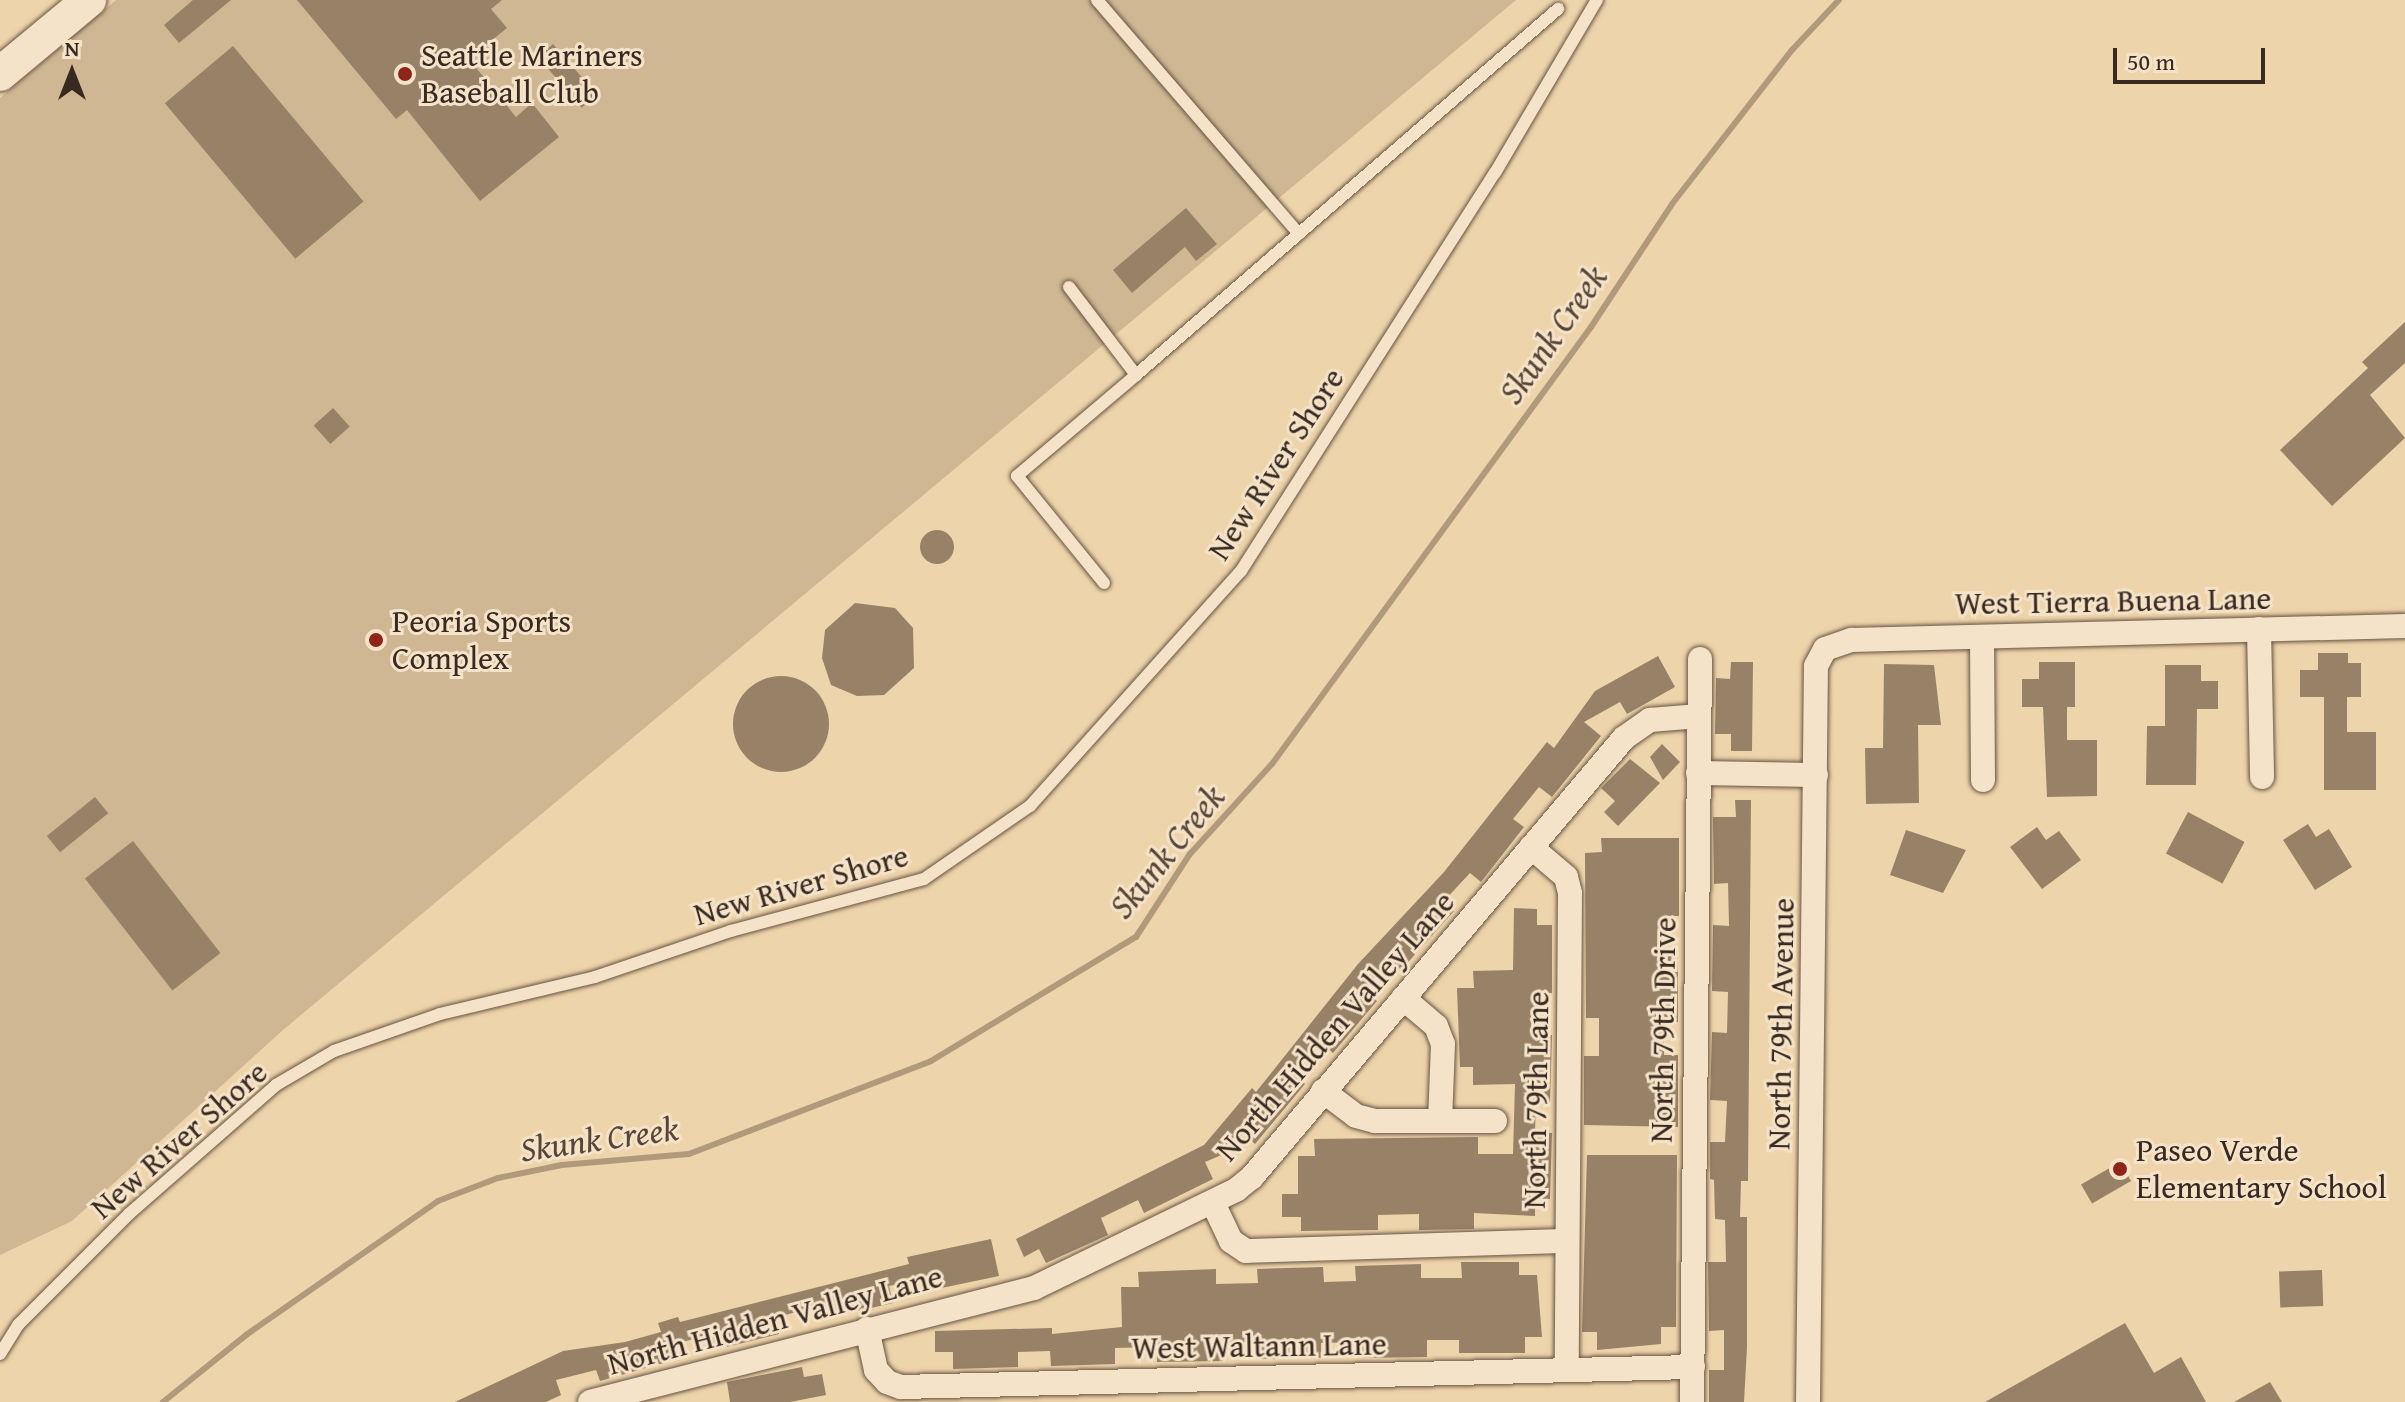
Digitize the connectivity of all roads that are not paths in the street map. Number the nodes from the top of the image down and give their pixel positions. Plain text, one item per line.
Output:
1 (89, 0) edge
2 (1097, 0) edge
3 (1597, 0) edge
4 (1558, 9) dead end
5 (0, 74) edge
6 (1299, 234) junction
7 (1069, 287) dead end
8 (1136, 375) junction
9 (1104, 583) dead end
10 (2405, 626) edge
11 (2259, 629) junction
12 (1982, 637) junction
13 (1825, 649) joint
14 (1700, 659) dead end
15 (1699, 716) junction
16 (1698, 773) junction
17 (1816, 775) junction
18 (2262, 777) dead end
19 (1983, 780) dead end
20 (1531, 847) junction
21 (1403, 998) junction
22 (1323, 1091) junction
23 (1440, 1121) junction
24 (1495, 1121) dead end
25 (1213, 1203) junction
26 (1566, 1241) junction
27 (867, 1329) junction
28 (0, 1354) edge
29 (1693, 1367) junction
30 (1567, 1370) junction
31 (590, 1402) edge
32 (1692, 1402) edge
33 (1808, 1402) edge

1 - 5 street
2 - 6 lane
3 - 28 lane, New River Shore
4 - 6 lane
6 - 8 lane
7 - 8 lane
8 - 9 lane
10 - 11 street, West Tierra Buena Lane
11 - 12 street, West Tierra Buena Lane
11 - 18 street
12 - 13 street, West Tierra Buena Lane
12 - 19 street
13 - 17 street, North 79th Avenue
14 - 15 street, North 79th Drive
15 - 16 street, North 79th Drive
15 - 20 street, North Hidden Valley Lane
16 - 17 street
16 - 29 street, North 79th Drive
17 - 33 street, North 79th Avenue
20 - 21 street, North Hidden Valley Lane
20 - 26 street, North 79th Lane
21 - 22 street, North Hidden Valley Lane
21 - 23 street
22 - 23 street
22 - 25 street, North Hidden Valley Lane
23 - 24 street
25 - 26 street
25 - 27 street, North Hidden Valley Lane
26 - 30 street, North 79th Lane
27 - 30 street, West Waltann Lane
27 - 31 street, North Hidden Valley Lane
29 - 30 street, West Waltann Lane
29 - 32 street, North 79th Drive

